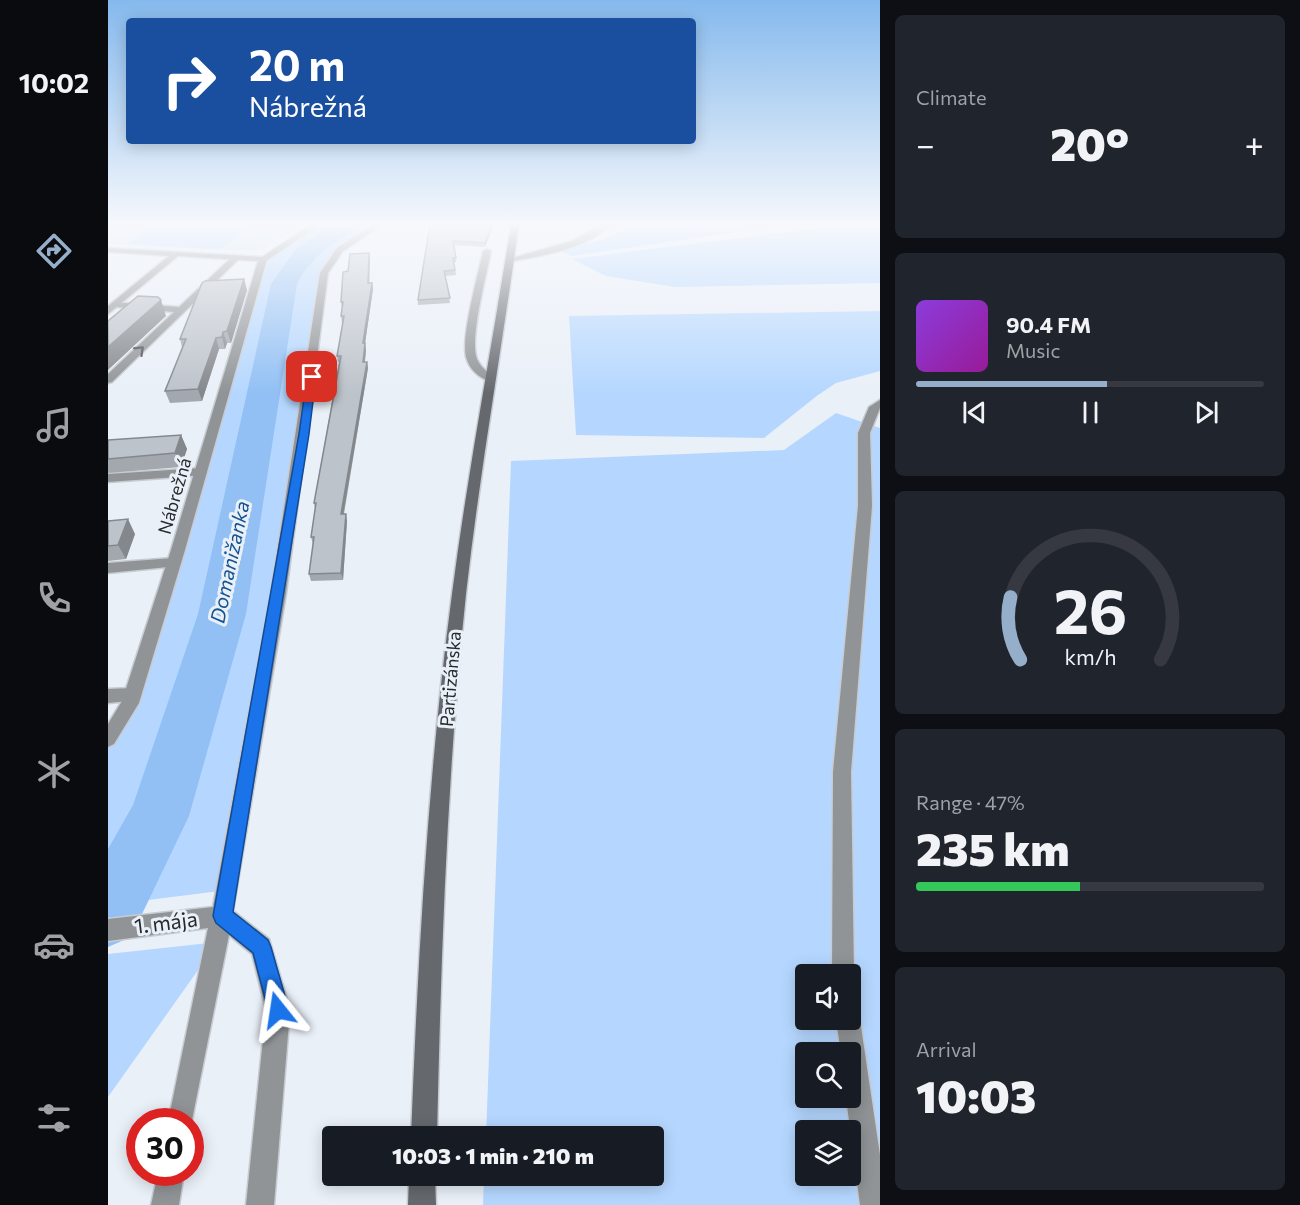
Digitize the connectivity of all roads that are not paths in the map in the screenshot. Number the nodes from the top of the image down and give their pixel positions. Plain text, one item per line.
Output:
1 (145, 280) edge
2 (213, 280) edge
3 (257, 280) edge
4 (323, 280) edge
5 (481, 280) edge
6 (506, 280) edge
7 (116, 304) junction
8 (182, 310) junction
9 (108, 311) edge
10 (491, 379) junction
11 (108, 380) edge
12 (880, 403) edge
13 (201, 472) junction
14 (108, 478) edge
15 (173, 563) junction
16 (108, 568) edge
17 (132, 695) junction
18 (108, 696) edge
19 (108, 739) edge
20 (223, 916) junction
21 (108, 930) edge
22 (843, 964) edge
23 (849, 1030) edge
24 (184, 1108) edge
25 (424, 1126) edge
26 (169, 1186) edge
27 (422, 1186) edge
28 (165, 1205) edge
29 (261, 1205) edge
30 (422, 1205) edge
31 (874, 1205) edge

1 - 7 street
2 - 8 street
3 - 13 street, Nábrežná
4 - 20 street
5 - 10 street
6 - 10 main road, Partizánska
7 - 8 street
7 - 9 street
11 -> 8 street
10 - 25 main road, Partizánska
12 - 22 street
13 - 14 street
13 - 15 street, Nábrežná
15 - 16 street
15 - 17 street, Nábrežná
17 - 18 street
17 - 19 street, Nábrežná
20 - 21 street, 1. mája
20 - 24 street
20 - 29 street
23 - 31 street
26 - 28 street
27 - 30 main road

